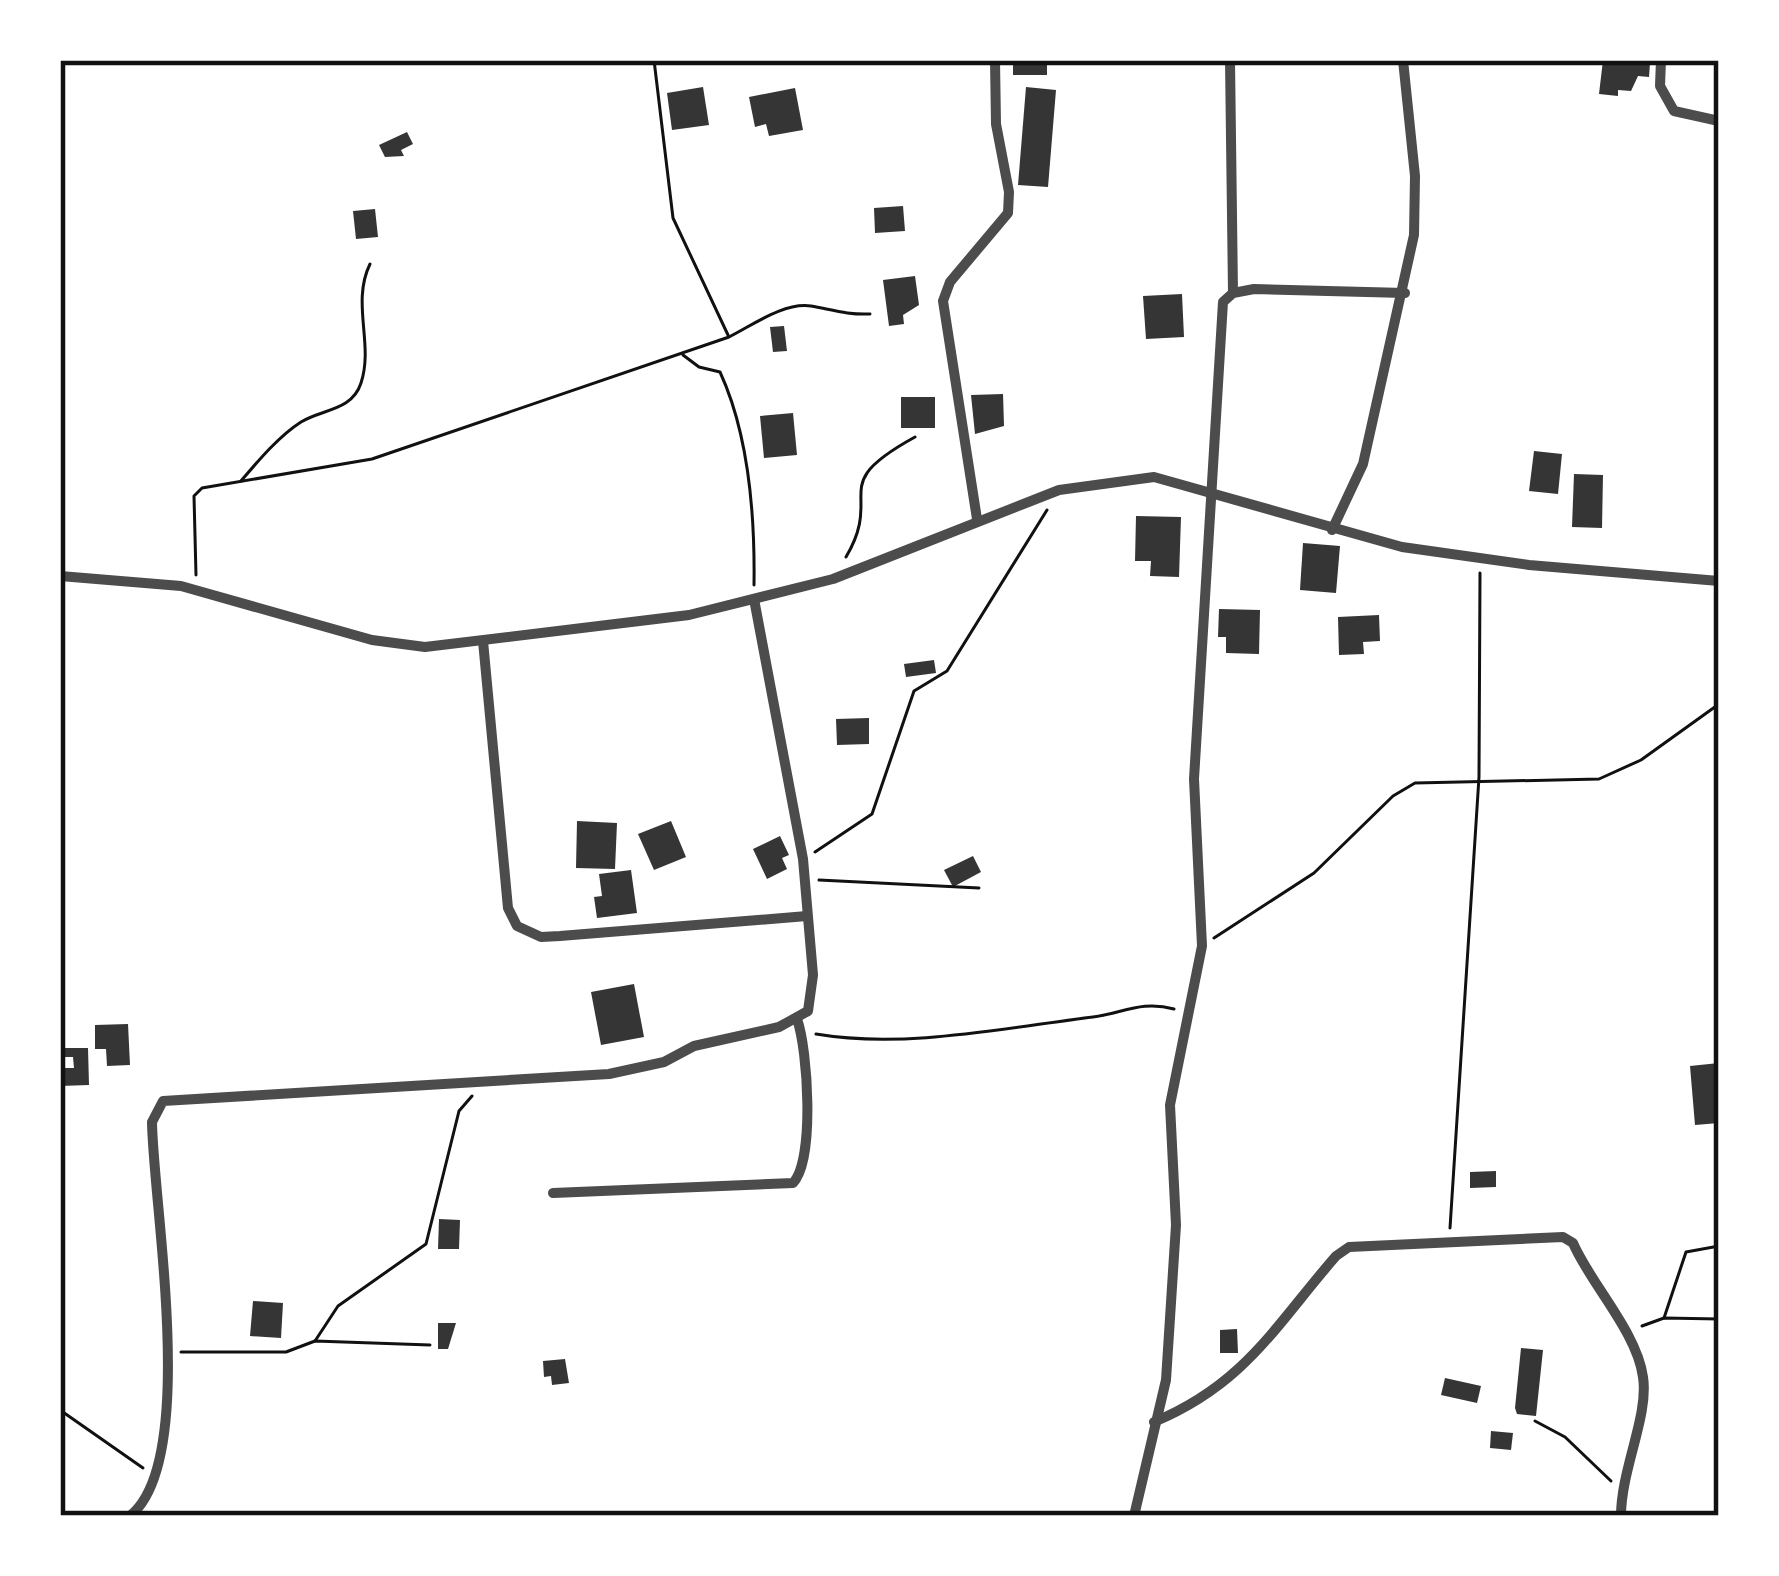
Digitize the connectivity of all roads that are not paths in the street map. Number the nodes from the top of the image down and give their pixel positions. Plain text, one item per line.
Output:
1 (995, 60) edge
2 (1230, 60) edge
3 (1403, 60) edge
4 (1661, 60) edge
5 (1719, 121) edge
6 (1233, 293) junction
7 (1405, 293) junction
8 (1216, 494) junction
9 (977, 519) junction
10 (1333, 530) junction
11 (60, 576) edge
12 (1719, 581) edge
13 (754, 599) junction
14 (483, 641) junction
15 (807, 916) junction
16 (800, 1026) junction
17 (553, 1193) dead end
18 (1154, 1422) junction
19 (130, 1516) edge
20 (1134, 1516) edge
21 (1622, 1516) edge

1 - 9 street
2 - 6 street
3 - 7 street
4 - 5 street
6 - 7 street
6 - 8 street
7 - 10 street
8 - 9 street
8 - 10 street
8 - 18 street
9 - 13 street
10 - 12 street
11 - 14 street
13 - 14 street
13 - 15 street
14 - 15 street
15 - 16 street
16 - 17 street
16 - 19 street
18 - 20 street
18 - 21 street

